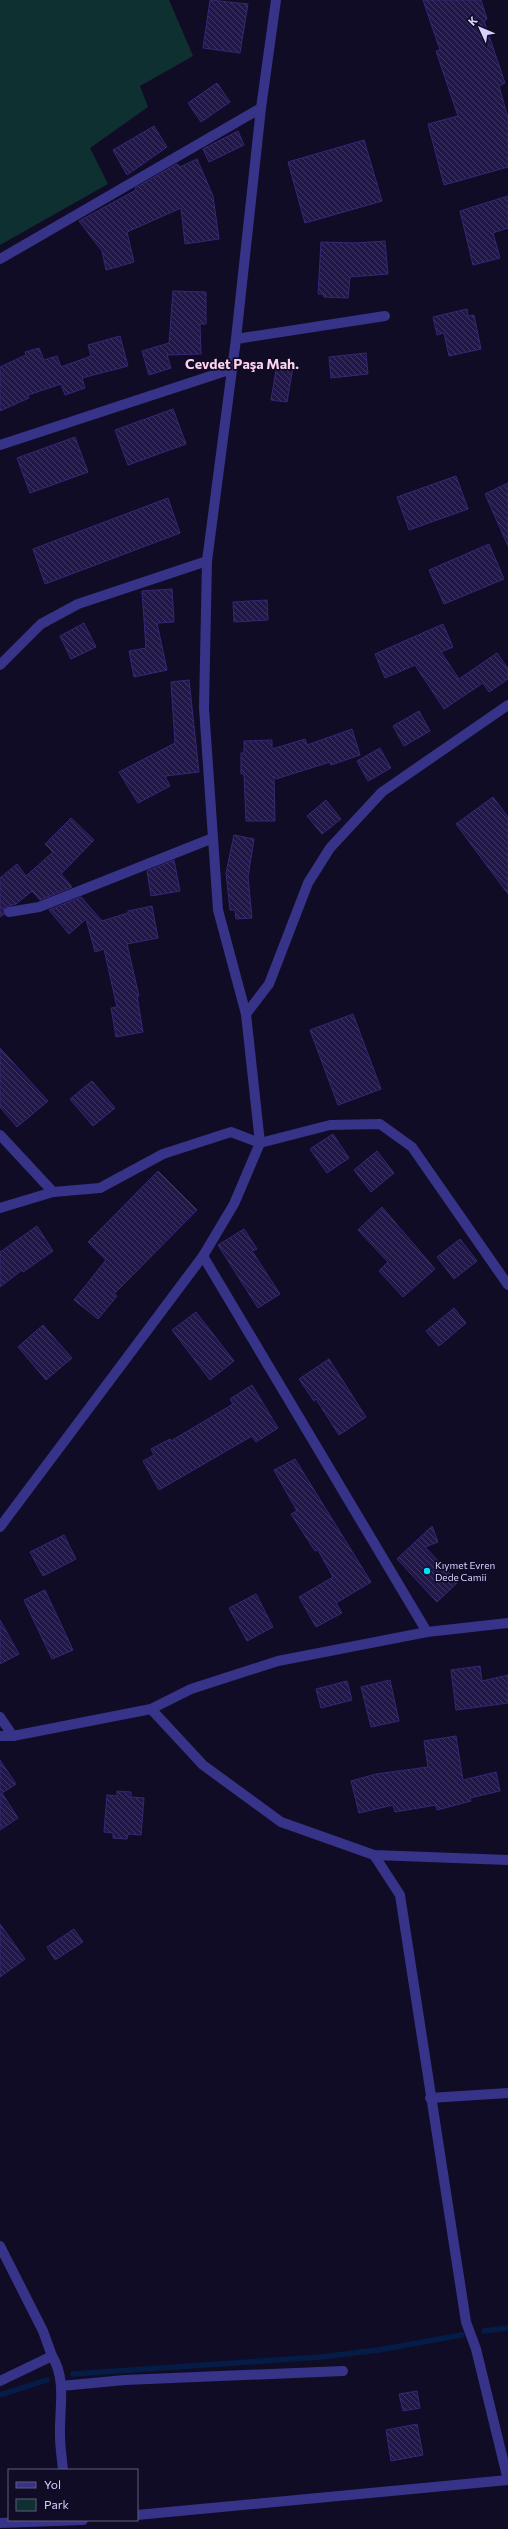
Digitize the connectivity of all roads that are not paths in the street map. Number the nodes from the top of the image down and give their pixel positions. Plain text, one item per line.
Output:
1 (276, 0) edge
2 (261, 108) junction
3 (0, 259) edge
4 (385, 316) dead end
5 (236, 339) junction
6 (232, 368) junction
7 (0, 445) edge
8 (207, 561) junction
9 (0, 665) edge
10 (508, 706) edge
11 (213, 838) junction
12 (9, 912) dead end
13 (246, 1014) junction
14 (0, 1135) edge
15 (260, 1143) junction
16 (53, 1192) junction
17 (0, 1208) edge
18 (203, 1256) junction
19 (508, 1285) edge
20 (0, 1527) edge
21 (508, 1623) edge
22 (427, 1632) junction
23 (151, 1709) junction
24 (0, 1717) edge
25 (0, 1736) edge
26 (13, 1736) junction
27 (374, 1855) junction
28 (508, 1860) edge
29 (508, 2093) edge
30 (430, 2098) junction
31 (0, 2246) edge
32 (52, 2356) junction
33 (343, 2371) dead end
34 (0, 2381) edge
35 (62, 2386) junction
36 (63, 2469) edge
37 (508, 2480) edge
38 (138, 2515) edge
39 (79, 2521) edge
40 (0, 2523) edge
41 (67, 2524) edge

1 - 2 street
2 - 3 street
2 - 5 street
4 - 5 street
5 - 6 street
6 - 7 street
6 - 8 street
8 - 9 street
8 - 11 street
10 - 13 street
11 - 12 street
11 - 13 street
13 - 15 street
14 - 16 street
15 - 16 street
15 - 18 street
15 - 19 street
16 - 17 street
18 - 20 street
18 - 22 street
21 - 22 street
22 - 23 street
23 - 26 street
23 - 27 street
24 - 26 street
25 - 26 street
27 - 28 street
27 - 30 street
29 - 30 street
30 - 37 street
31 - 32 street
32 - 34 street
32 - 35 street
33 - 35 street
35 - 36 street
37 - 38 street
39 - 41 street
40 - 41 street

